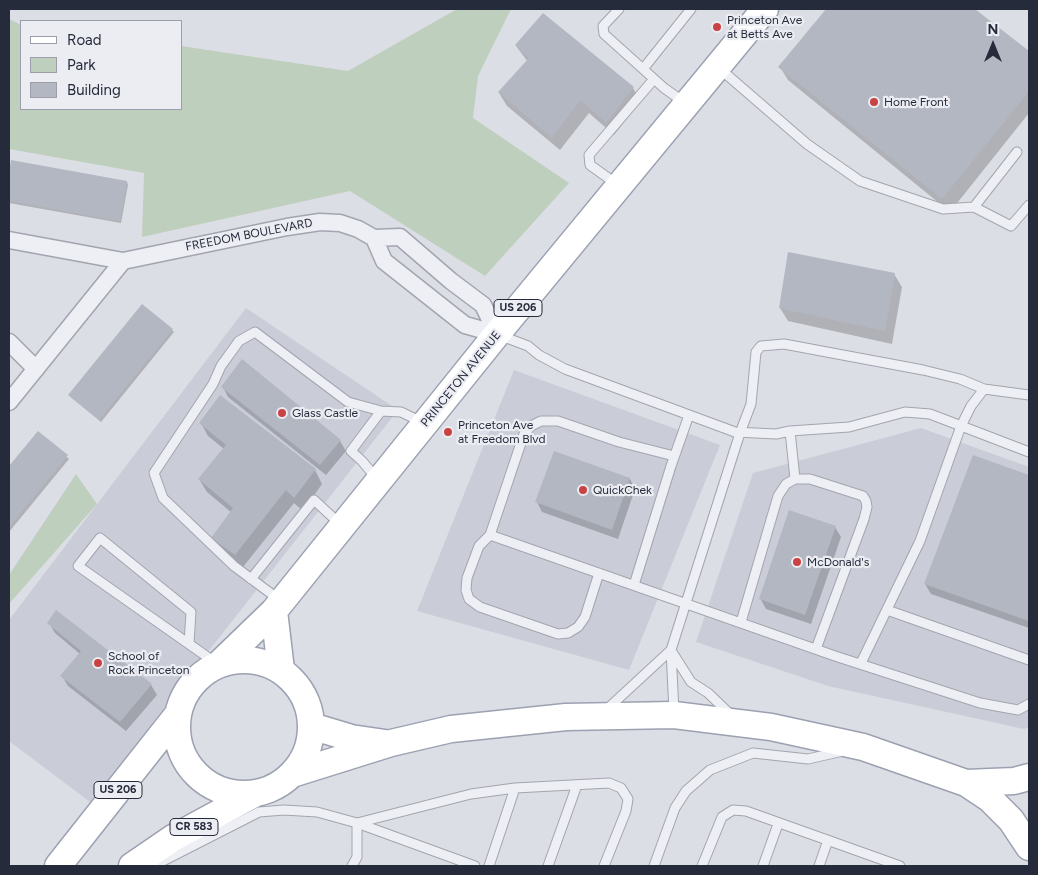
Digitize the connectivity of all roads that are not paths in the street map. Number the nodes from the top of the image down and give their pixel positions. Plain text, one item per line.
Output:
1 (619, 9) edge
2 (691, 9) edge
3 (757, 14) edge
4 (717, 67) junction
5 (643, 69) junction
6 (654, 79) junction
7 (686, 104) junction
8 (1018, 152) dead end
9 (618, 186) junction
10 (1029, 205) edge
11 (974, 207) junction
12 (374, 238) junction
13 (9, 240) edge
14 (123, 261) junction
15 (497, 334) junction
16 (9, 342) edge
17 (36, 368) junction
18 (984, 389) junction
19 (1029, 395) edge
20 (9, 402) edge
21 (380, 411) junction
22 (689, 415) junction
23 (426, 424) junction
24 (961, 426) junction
25 (790, 431) junction
26 (740, 433) junction
27 (1029, 452) edge
28 (674, 456) junction
29 (795, 479) junction
30 (379, 481) junction
31 (342, 526) junction
32 (490, 535) junction
33 (600, 573) junction
34 (251, 579) junction
35 (634, 585) junction
36 (685, 602) junction
37 (278, 606) junction
38 (887, 610) junction
39 (741, 622) junction
40 (189, 644) junction
41 (816, 648) junction
42 (671, 650) junction
43 (1029, 660) edge
44 (861, 664) junction
45 (218, 665) junction
46 (281, 670) junction
47 (1029, 704) edge
48 (178, 714) junction
49 (674, 715) junction
50 (599, 716) junction
51 (740, 723) junction
52 (312, 726) junction
53 (391, 743) junction
54 (863, 747) junction
55 (292, 774) junction
56 (1029, 778) edge
57 (966, 783) junction
58 (577, 785) junction
59 (515, 788) junction
60 (258, 792) junction
61 (357, 823) junction
62 (778, 824) junction
63 (828, 840) junction
64 (1029, 848) edge
65 (883, 863) edge
66 (58, 866) edge
67 (132, 866) edge
68 (153, 866) edge
69 (352, 866) edge
70 (475, 866) edge
71 (489, 866) edge
72 (548, 866) edge
73 (604, 866) edge
74 (654, 866) edge
75 (702, 866) edge
76 (763, 866) edge
77 (819, 866) edge
78 (900, 866) edge

1 - 5 lane
2 - 5 lane
3 - 4 main road, PRINCETON AVENUE / US 206
4 - 7 main road, PRINCETON AVENUE / US 206
4 - 11 lane
5 - 6 lane
6 - 7 lane
6 - 9 lane
7 - 9 main road, PRINCETON AVENUE / US 206
8 - 11 lane
9 - 15 main road, PRINCETON AVENUE / US 206
10 - 11 lane
12 - 14 street, FREEDOM BOULEVARD
12 - 15 street
12 - 15 street, FREEDOM BOULEVARD
13 - 14 street, FREEDOM BOULEVARD
14 - 17 street
15 - 22 lane
15 - 23 main road, PRINCETON AVENUE / US 206
16 - 17 street
17 - 20 street
18 - 19 lane
18 - 24 lane
18 - 26 lane
21 - 23 lane
21 - 30 lane
21 - 34 lane
22 - 26 lane
22 - 28 lane
23 - 30 main road, PRINCETON AVENUE / US 206
24 - 25 lane
24 - 27 lane
24 - 38 lane
25 - 26 lane
25 - 29 lane
26 - 36 lane
28 - 32 lane
28 - 35 lane
29 - 39 lane
29 - 41 lane
30 - 31 main road, PRINCETON AVENUE / US 206
31 - 34 lane
31 - 37 main road, PRINCETON AVENUE / US 206
32 - 33 lane
32 - 33 lane
33 - 35 lane
34 - 37 lane
35 - 36 lane
36 - 39 lane
36 - 42 lane
37 - 45 main road, PRINCETON AVENUE
37 - 46 main road
38 - 43 lane
38 - 44 lane
39 - 41 lane
40 - 40 lane
40 - 45 lane
41 - 44 lane
42 - 49 lane
42 - 50 lane
42 - 51 lane
44 - 47 lane
45 - 46 main road
45 - 48 main road
46 - 52 main road
48 - 60 main road
48 - 66 main road, US 206
49 - 50 main road
49 - 51 main road
50 - 53 main road
51 - 54 main road
52 - 53 main road
52 - 55 main road
53 - 55 main road
54 - 57 main road
54 - 74 lane
55 - 60 main road
56 - 57 main road
57 - 64 main road
58 - 59 lane
58 - 72 lane
58 - 73 lane
59 - 61 lane
59 - 71 lane
60 - 67 main road, CR 583
61 - 68 lane
61 - 69 lane
61 - 70 lane
62 - 63 lane
62 - 75 lane
62 - 76 lane
63 - 65 lane
63 - 77 lane
65 - 78 lane

